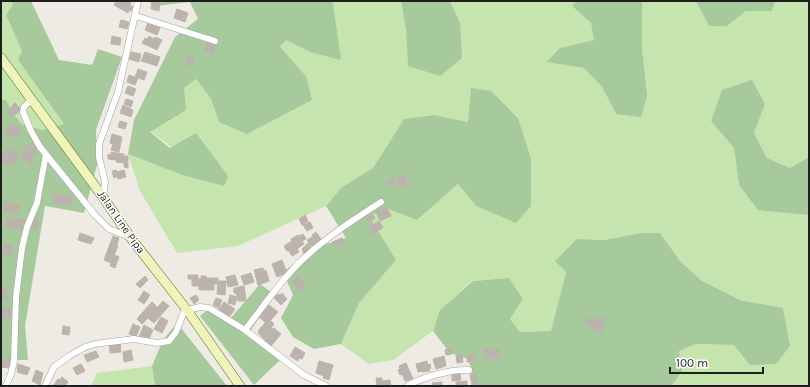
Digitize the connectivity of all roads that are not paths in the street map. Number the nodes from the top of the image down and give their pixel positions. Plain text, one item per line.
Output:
1 (138, 1) edge
2 (136, 16) junction
3 (214, 41) dead end
4 (1, 58) edge
5 (32, 99) junction
6 (46, 154) junction
7 (103, 197) junction
8 (381, 202) dead end
9 (130, 237) junction
10 (186, 309) junction
11 (245, 330) junction
12 (469, 370) dead end
13 (6, 386) edge
14 (45, 386) edge
15 (240, 386) edge
16 (326, 386) edge
17 (407, 386) edge

1 - 2 street
2 - 3 street
2 - 7 street
4 - 5 main road, Jalan Line Pipa
5 - 6 street
5 - 7 main road, Jalan Line Pipa
6 - 9 street
6 - 13 street
7 - 9 main road, Jalan Line Pipa
8 - 11 street
9 - 10 main road, Jalan Line Pipa
10 - 11 street
10 - 14 street
10 - 15 main road, Jalan Line Pipa
11 - 16 street
12 - 17 street

